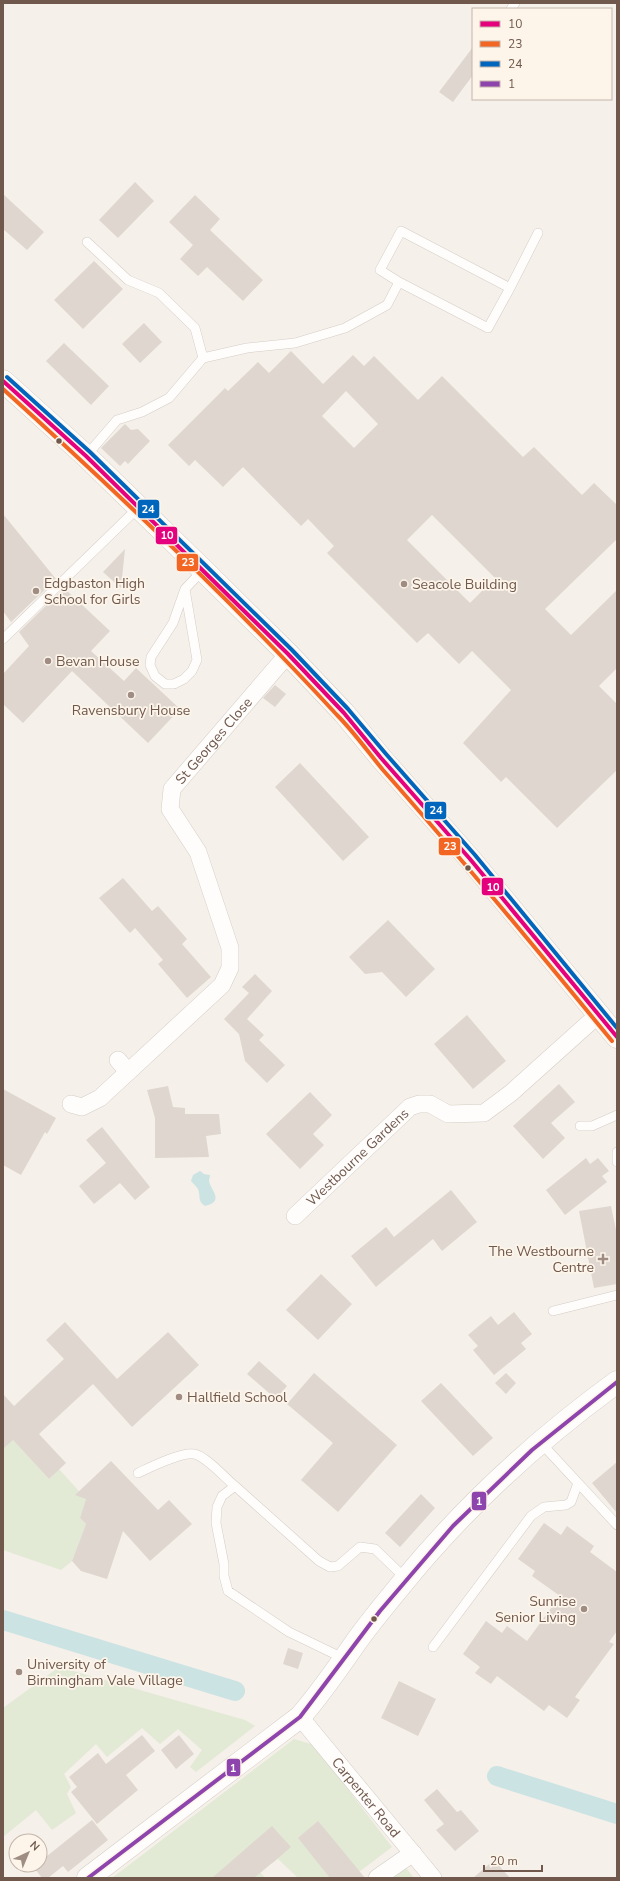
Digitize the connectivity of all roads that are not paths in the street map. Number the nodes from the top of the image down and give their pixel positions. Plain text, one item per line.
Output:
1 (538, 233) dead end
2 (87, 242) dead end
3 (399, 282) junction
4 (510, 288) junction
5 (203, 358) junction
6 (3, 381) edge
7 (86, 456) junction
8 (138, 508) junction
9 (204, 570) junction
10 (185, 589) junction
11 (3, 639) edge
12 (288, 654) junction
13 (599, 1014) junction
14 (617, 1037) edge
15 (70, 1104) dead end
16 (617, 1115) edge
17 (580, 1126) dead end
18 (617, 1152) edge
19 (617, 1162) edge
20 (295, 1216) dead end
21 (617, 1295) edge
22 (553, 1311) dead end
23 (617, 1382) edge
24 (541, 1443) junction
25 (138, 1473) dead end
26 (578, 1483) junction
27 (235, 1486) junction
28 (617, 1525) edge
29 (406, 1579) junction
30 (433, 1647) dead end
31 (345, 1659) junction
32 (300, 1717) junction
33 (413, 1853) junction
34 (88, 1878) edge
35 (377, 1878) edge
36 (433, 1878) edge

1 - 4 lane
2 - 5 lane
3 - 4 lane
3 - 4 lane
3 - 5 lane
5 - 7 lane
6 - 7 main road
7 - 8 main road
8 - 9 main road
8 - 11 lane
9 - 10 lane
9 - 12 main road
10 - 10 lane
12 - 13 main road
12 - 15 street, St Georges Close
13 - 14 main road
13 - 20 street, Westbourne Gardens
16 - 17 lane
18 - 19 lane
21 - 22 lane
23 - 24 main road
24 - 26 lane
24 - 29 main road
25 - 27 lane
26 - 28 lane
26 - 30 lane
27 - 29 lane
27 - 31 lane
29 - 31 main road
31 - 32 main road
32 - 33 street, Carpenter Road
32 - 34 main road
33 - 35 street
33 - 36 street, Carpenter Road

